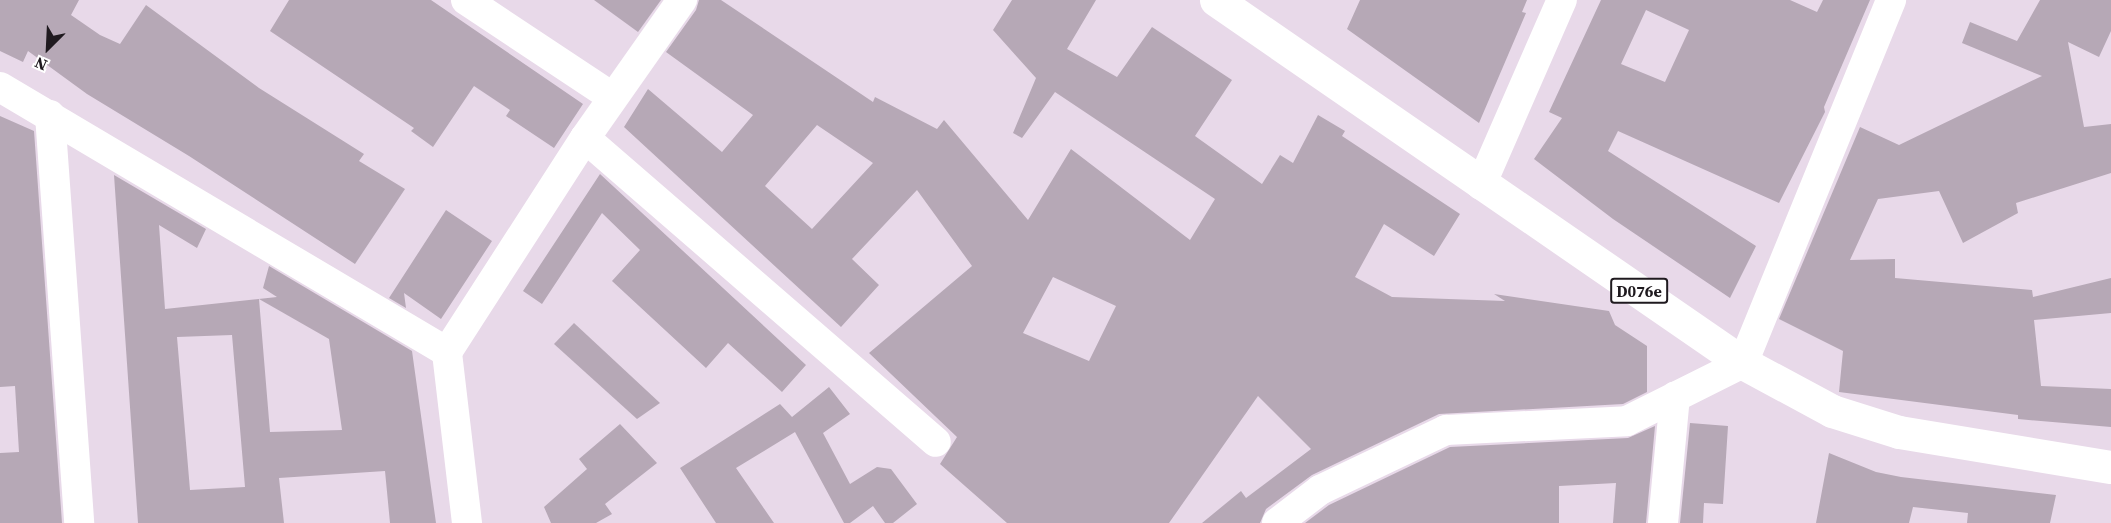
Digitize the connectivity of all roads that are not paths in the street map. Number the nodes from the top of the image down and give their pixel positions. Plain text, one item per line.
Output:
1 (466, 0) edge
2 (682, 0) edge
3 (1216, 0) edge
4 (1562, 0) edge
5 (1891, 0) edge
6 (0, 87) edge
7 (612, 97) junction
8 (50, 115) junction
9 (585, 138) junction
10 (1481, 185) junction
11 (447, 351) junction
12 (1743, 363) junction
13 (1675, 397) junction
14 (936, 442) dead end
15 (2111, 467) edge
16 (80, 523) edge
17 (467, 523) edge
18 (1277, 523) edge
19 (1663, 523) edge

1 - 7 street
2 - 7 street
3 - 10 main road, D076e
4 - 10 street
5 - 12 street
6 - 8 street
7 - 9 street
8 - 11 street
8 - 16 street
9 - 11 street
9 - 14 street
10 - 12 main road, D076e
11 - 17 street
12 - 13 street
12 - 15 main road, D076e
13 - 18 street
13 - 19 street

